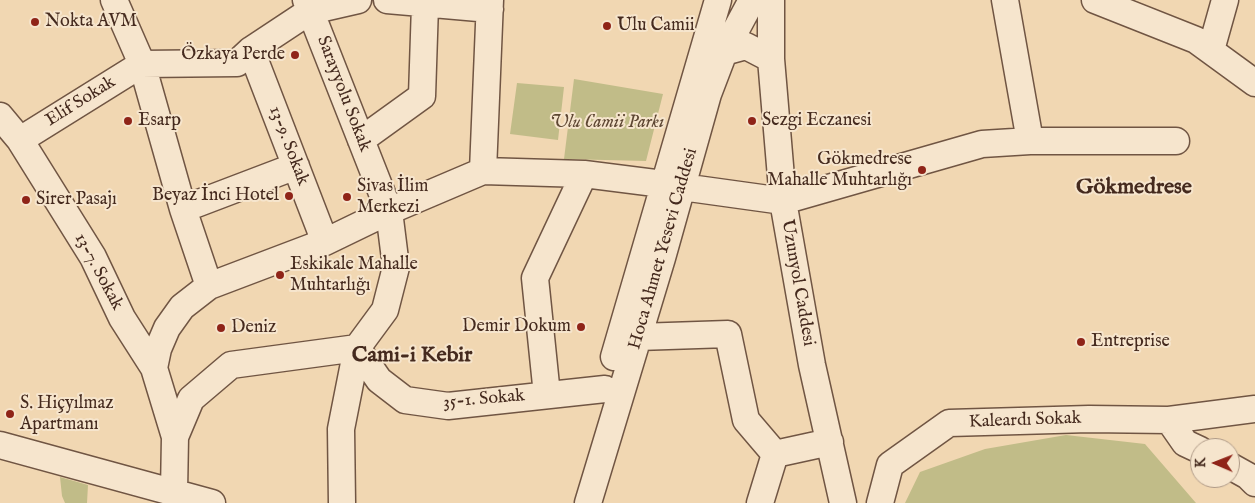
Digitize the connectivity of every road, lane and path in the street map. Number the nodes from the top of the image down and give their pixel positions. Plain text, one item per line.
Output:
1 (114, 0) edge
2 (358, 0) edge
3 (387, 0) edge
4 (718, 0) edge
5 (752, 0) edge
6 (771, 0) edge
7 (1005, 0) edge
8 (1095, 0) edge
9 (1225, 0) edge
10 (308, 5) edge
11 (425, 5) junction
12 (490, 5) edge
13 (1155, 11) edge
14 (252, 50) junction
15 (1211, 50) junction
16 (724, 52) junction
17 (771, 59) junction
18 (142, 64) junction
19 (1255, 83) edge
20 (0, 116) edge
21 (20, 140) junction
22 (361, 140) junction
23 (1030, 141) junction
24 (1176, 141) dead end
25 (296, 166) junction
26 (483, 171) junction
27 (584, 174) junction
28 (673, 185) junction
29 (783, 201) junction
30 (184, 209) junction
31 (389, 211) junction
32 (326, 242) junction
33 (208, 286) junction
34 (638, 337) junction
35 (357, 348) junction
36 (154, 368) junction
37 (605, 389) junction
38 (547, 395) junction
39 (1255, 409) edge
40 (1169, 420) junction
41 (175, 438) junction
42 (830, 442) junction
43 (0, 445) edge
44 (1190, 445) edge
45 (775, 454) junction
46 (1240, 472) edge
47 (1255, 483) edge
48 (174, 492) junction
49 (212, 503) edge
50 (342, 503) edge
51 (571, 503) edge
52 (588, 503) edge
53 (760, 503) edge
54 (843, 503) edge
55 (880, 503) edge

1 - 18 street
2 - 10 street
3 - 11 street
4 - 28 street, Hoca Ahmet Yesevi Caddesi
5 - 16 street, Hoca Ahmet Yesevi Caddesi
6 - 17 street, Uzunyol Caddesi
7 - 23 street
8 - 13 street
9 - 15 street
10 - 14 street
10 - 22 street, Sarayyolu Sokak
11 - 12 street
11 - 22 street
12 - 26 street
13 - 15 street
14 - 18 street
14 - 25 street, 13-9. Sokak
15 - 19 street
16 - 17 street
16 - 28 street, Hoca Ahmet Yesevi Caddesi
17 - 29 street, Uzunyol Caddesi
18 - 21 street, Elif Sokak
18 - 30 street
20 - 21 street, 13-7. Sokak
21 - 36 street, 13-7. Sokak
22 - 31 street, Sarayyolu Sokak
23 - 24 street
23 - 29 street
25 - 30 street
25 - 32 street, 13-9. Sokak
26 - 27 street
26 - 31 street
27 - 28 street
27 - 38 street
28 - 29 street
28 - 34 street, Hoca Ahmet Yesevi Caddesi
28 - 37 street, Hoca Ahmet Yesevi Caddesi
29 - 42 street, Uzunyol Caddesi
30 - 33 street
31 - 32 street
31 - 35 street, Sarayyolu Sokak
32 - 33 street
33 - 36 street
34 - 45 street
34 - 52 street, Hoca Ahmet Yesevi Caddesi
35 - 38 street, 35-1. Sokak
35 - 41 street
35 - 50 street
36 - 41 street, 13-7. Sokak
37 - 38 street, 35-1. Sokak
37 - 51 street, Hoca Ahmet Yesevi Caddesi
39 - 40 street, Kaleardı Sokak
40 - 44 street
40 - 55 street, Kaleardı Sokak
41 - 48 street
42 - 45 street
42 - 54 street, Uzunyol Caddesi
43 - 48 street
45 - 53 street
46 - 47 street
48 - 49 street

